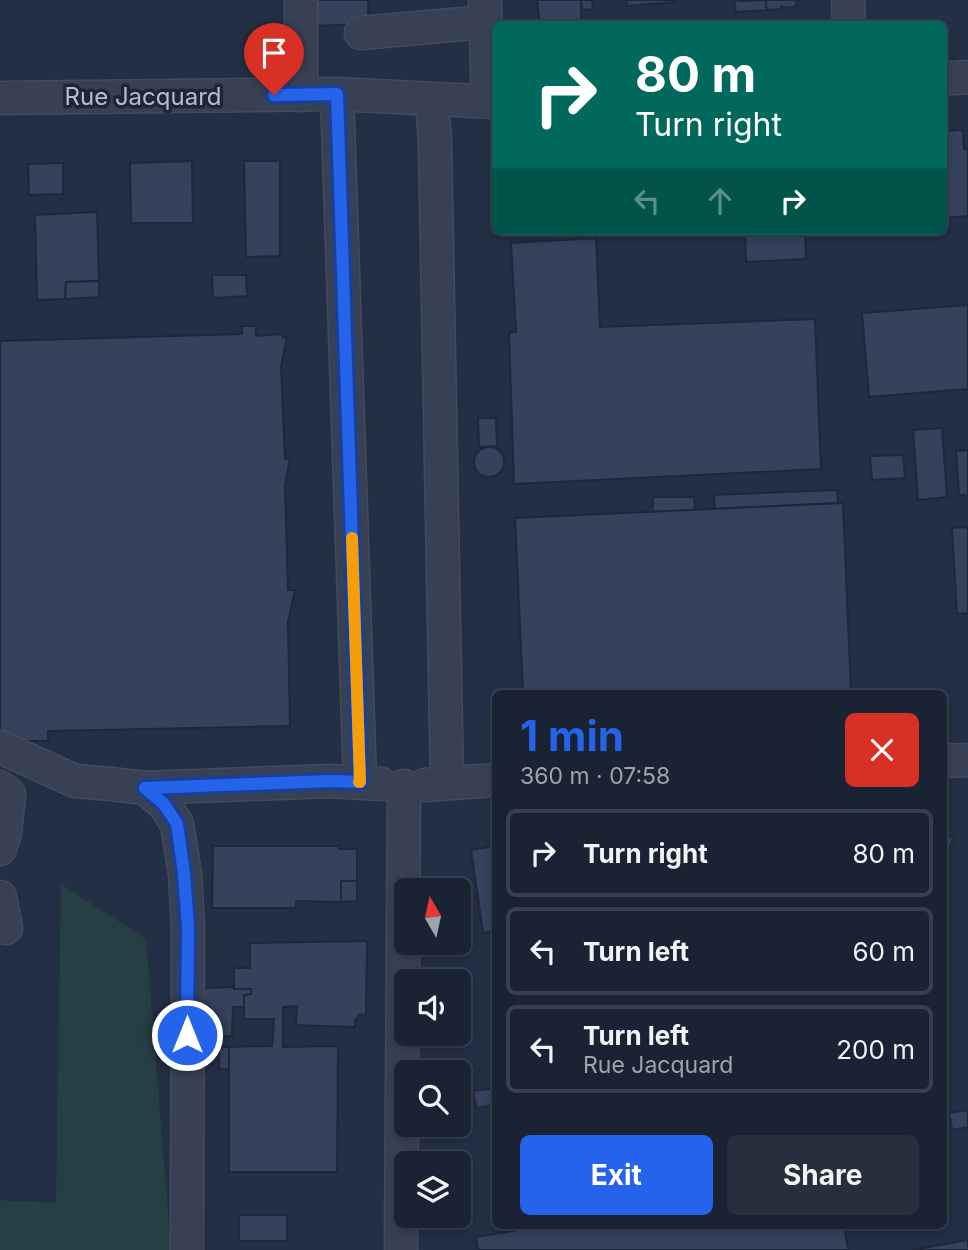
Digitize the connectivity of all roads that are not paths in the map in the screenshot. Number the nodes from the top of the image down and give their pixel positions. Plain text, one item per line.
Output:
1 (301, 0) edge
2 (848, 0) edge
3 (485, 11) edge
4 (849, 21) edge
5 (361, 33) dead end
6 (968, 77) edge
7 (947, 79) edge
8 (337, 94) junction
9 (302, 95) junction
10 (0, 97) edge
11 (432, 100) junction
12 (492, 102) edge
13 (0, 747) edge
14 (968, 760) edge
15 (947, 761) edge
16 (492, 780) edge
17 (360, 782) junction
18 (447, 783) junction
19 (404, 786) junction
20 (0, 787) edge
21 (145, 788) junction
22 (0, 849) edge
23 (0, 897) edge
24 (6, 928) dead end
25 (187, 1250) edge
26 (401, 1250) edge

1 - 9 street
2 - 4 street
3 - 5 street
3 - 12 street
6 - 7 street
8 - 9 street, Rue Jacquard
8 - 11 street, Rue Jacquard
8 - 17 street
9 - 10 street, Rue Jacquard
11 - 12 street, Rue Jacquard
11 - 18 street
13 - 21 street
14 - 15 street
16 - 18 street
17 - 19 street
17 - 21 street
18 - 19 street
19 - 26 street
20 - 22 street
21 - 25 street
23 - 24 street

